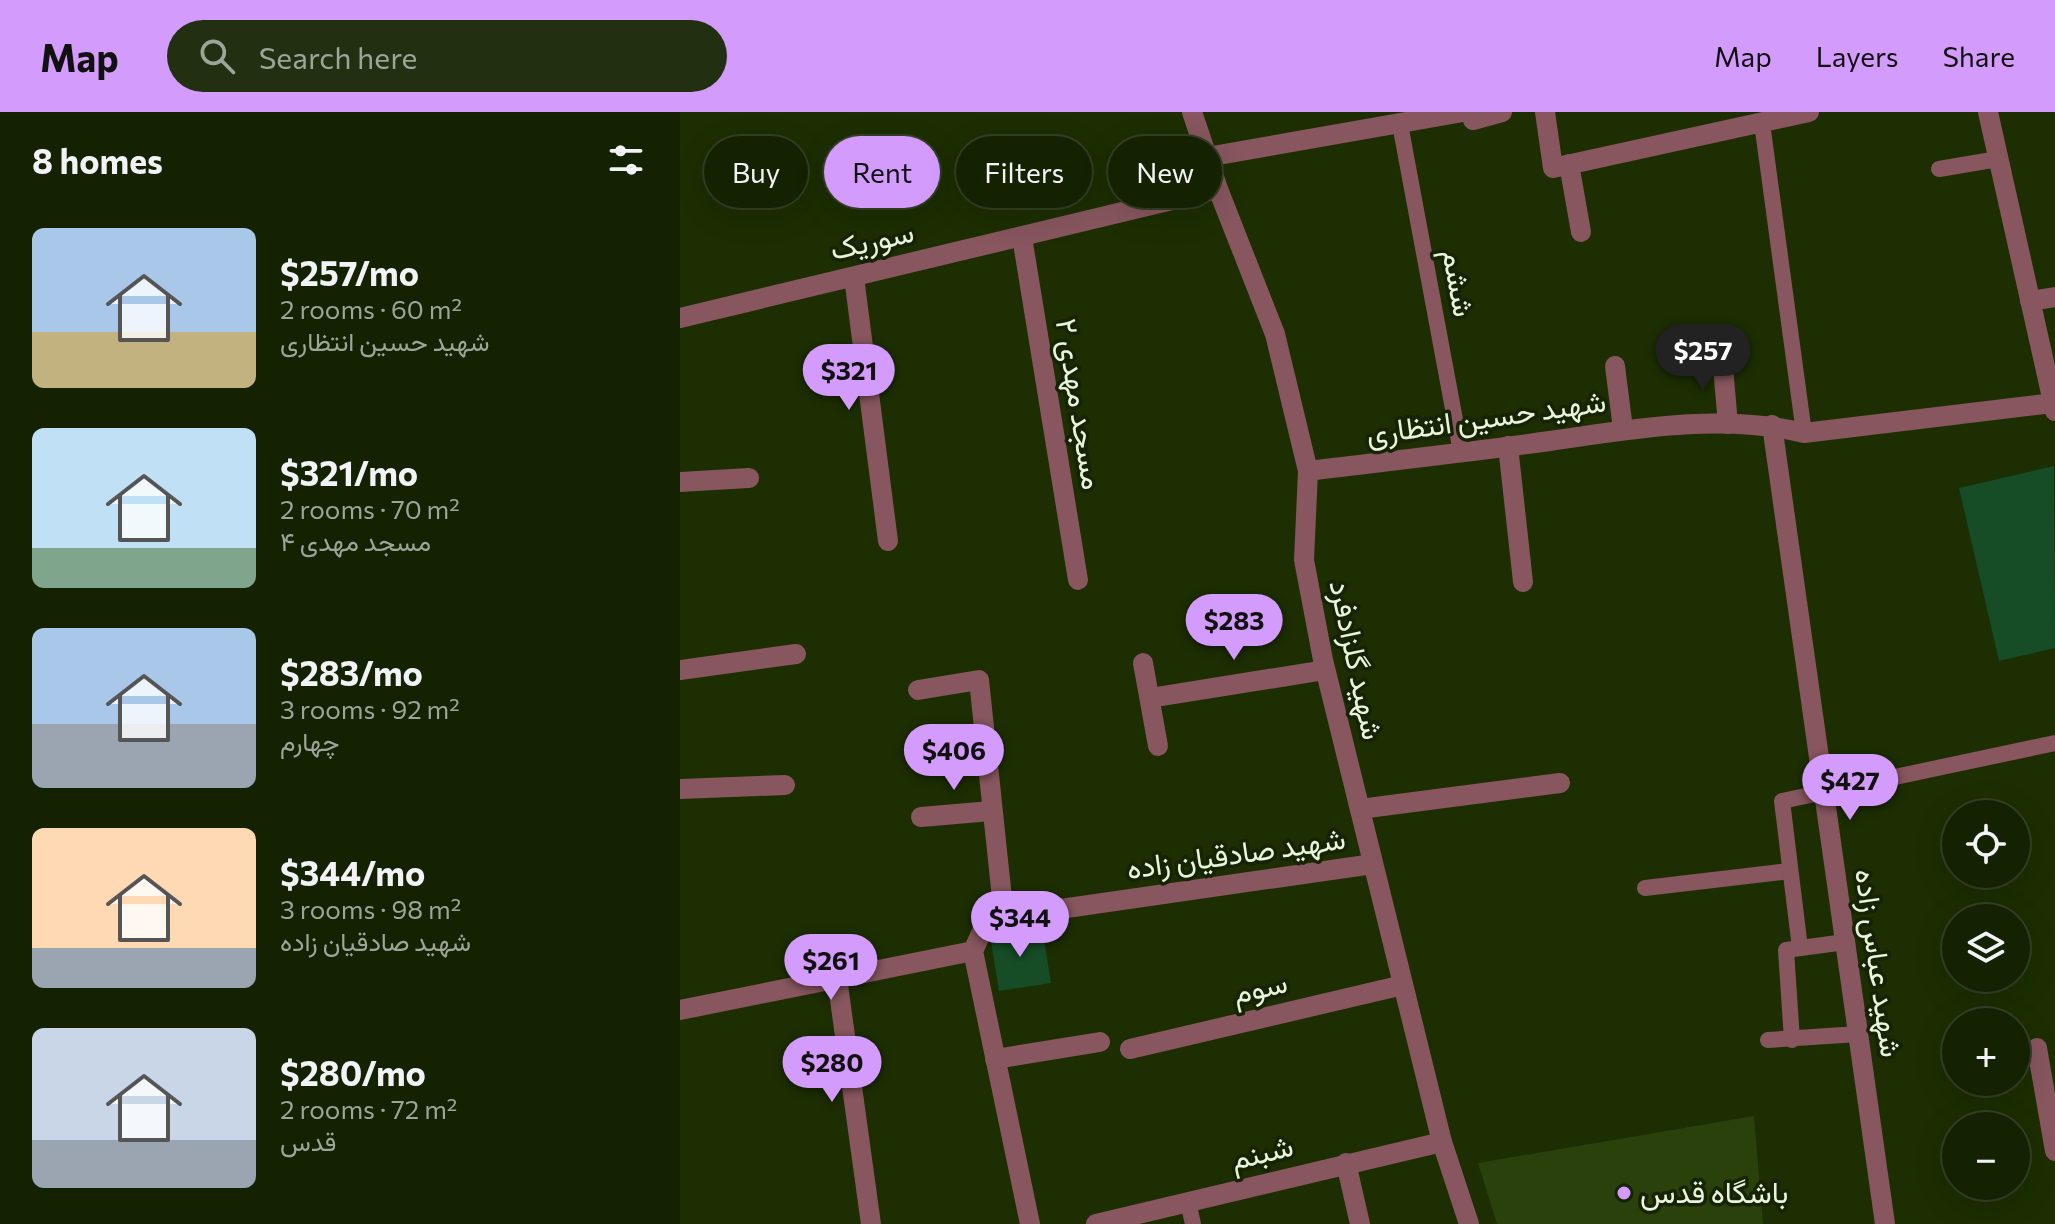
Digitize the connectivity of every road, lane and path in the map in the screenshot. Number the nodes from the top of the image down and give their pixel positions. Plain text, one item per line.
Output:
1 (1192, 112) edge
2 (1502, 112) edge
3 (1545, 112) edge
4 (1809, 112) edge
5 (1988, 112) edge
6 (1468, 116) edge
7 (1762, 123) junction
8 (1400, 124) junction
9 (1200, 136) edge
10 (1222, 154) edge
11 (1998, 159) junction
12 (1569, 164) junction
13 (1939, 169) dead end
14 (1222, 199) edge
15 (1140, 208) edge
16 (1581, 232) dead end
17 (1022, 237) junction
18 (854, 277) junction
19 (2055, 297) edge
20 (2030, 301) junction
21 (680, 318) edge
22 (1722, 356) dead end
23 (1615, 366) dead end
24 (2054, 407) edge
25 (1728, 424) junction
26 (1772, 425) junction
27 (1623, 429) junction
28 (1804, 433) junction
29 (1508, 446) junction
30 (1461, 452) junction
31 (1308, 471) junction
32 (749, 478) dead end
33 (680, 482) edge
34 (888, 541) dead end
35 (1078, 580) dead end
36 (1523, 582) dead end
37 (796, 654) dead end
38 (1143, 663) dead end
39 (680, 670) edge
40 (1325, 670) junction
41 (918, 690) dead end
42 (1150, 698) junction
43 (2055, 743) edge
44 (1158, 746) dead end
45 (1560, 783) dead end
46 (785, 785) dead end
47 (680, 789) edge
48 (1824, 792) junction
49 (1360, 809) junction
50 (991, 811) junction
51 (921, 817) dead end
52 (1373, 864) junction
53 (1790, 871) junction
54 (1645, 888) dead end
55 (1004, 917) junction
56 (1845, 942) junction
57 (1800, 948) junction
58 (973, 951) junction
59 (837, 978) junction
60 (1403, 985) junction
61 (680, 1010) edge
62 (1858, 1034) junction
63 (1768, 1040) dead end
64 (1792, 1040) junction
65 (1100, 1042) dead end
66 (2037, 1048) dead end
67 (1130, 1049) dead end
68 (995, 1059) junction
69 (1442, 1142) junction
70 (2055, 1151) edge
71 (1346, 1163) junction
72 (1188, 1202) junction
73 (871, 1224) edge
74 (1030, 1224) edge
75 (1096, 1224) edge
76 (1193, 1224) edge
77 (1360, 1224) edge
78 (1469, 1224) edge
79 (1885, 1224) edge

1 - 9 street, شهید گلزادفرد
2 - 6 street
3 - 12 street
4 - 7 street
5 - 11 street
6 - 8 street
7 - 12 street
7 - 28 lane
8 - 10 street
8 - 30 lane, ششم
11 - 13 lane
11 - 20 street
12 - 16 street
14 - 31 street, شهید گلزادفرد
15 - 17 street, سوریک
17 - 18 street, سوریک
17 - 35 street, مسجد مهدی ۲
18 - 21 street, سوریک
18 - 34 street
19 - 20 street
20 - 24 street
22 - 25 street
23 - 27 street
24 - 28 street, شهید حسین انتظاری
25 - 26 street, شهید حسین انتظاری
25 - 27 street, شهید حسین انتظاری
26 - 28 street, شهید حسین انتظاری
26 - 48 street, شهید عباس زاده
27 - 29 street, شهید حسین انتظاری
29 - 30 street, شهید حسین انتظاری
29 - 36 street
30 - 31 street, شهید حسین انتظاری
31 - 40 street, شهید گلزادفرد
32 - 33 street
37 - 39 street
38 - 42 street
40 - 42 street
40 - 49 street, شهید گلزادفرد
41 - 50 street
42 - 44 street
43 - 48 lane
45 - 49 street
46 - 47 street
48 - 53 lane
48 - 56 street, شهید عباس زاده
49 - 52 street, شهید گلزادفرد
50 - 51 street
50 - 55 street
52 - 55 street, شهید صادقیان زاده
52 - 60 street, شهید گلزادفرد
53 - 54 lane
53 - 57 lane
55 - 58 street
56 - 57 lane
56 - 62 street, شهید عباس زاده
57 - 64 lane
58 - 59 street
58 - 68 street
59 - 61 street
59 - 73 street
60 - 67 street, سوم
60 - 69 street, شهید گلزادفرد
62 - 64 lane
62 - 79 street, شهید عباس زاده
63 - 64 lane
65 - 68 street
66 - 70 street
68 - 74 street
69 - 71 street, شبنم
69 - 78 street, شهید گلزادفرد
71 - 72 street, شبنم
71 - 77 street
72 - 75 street, شبنم
72 - 76 lane

